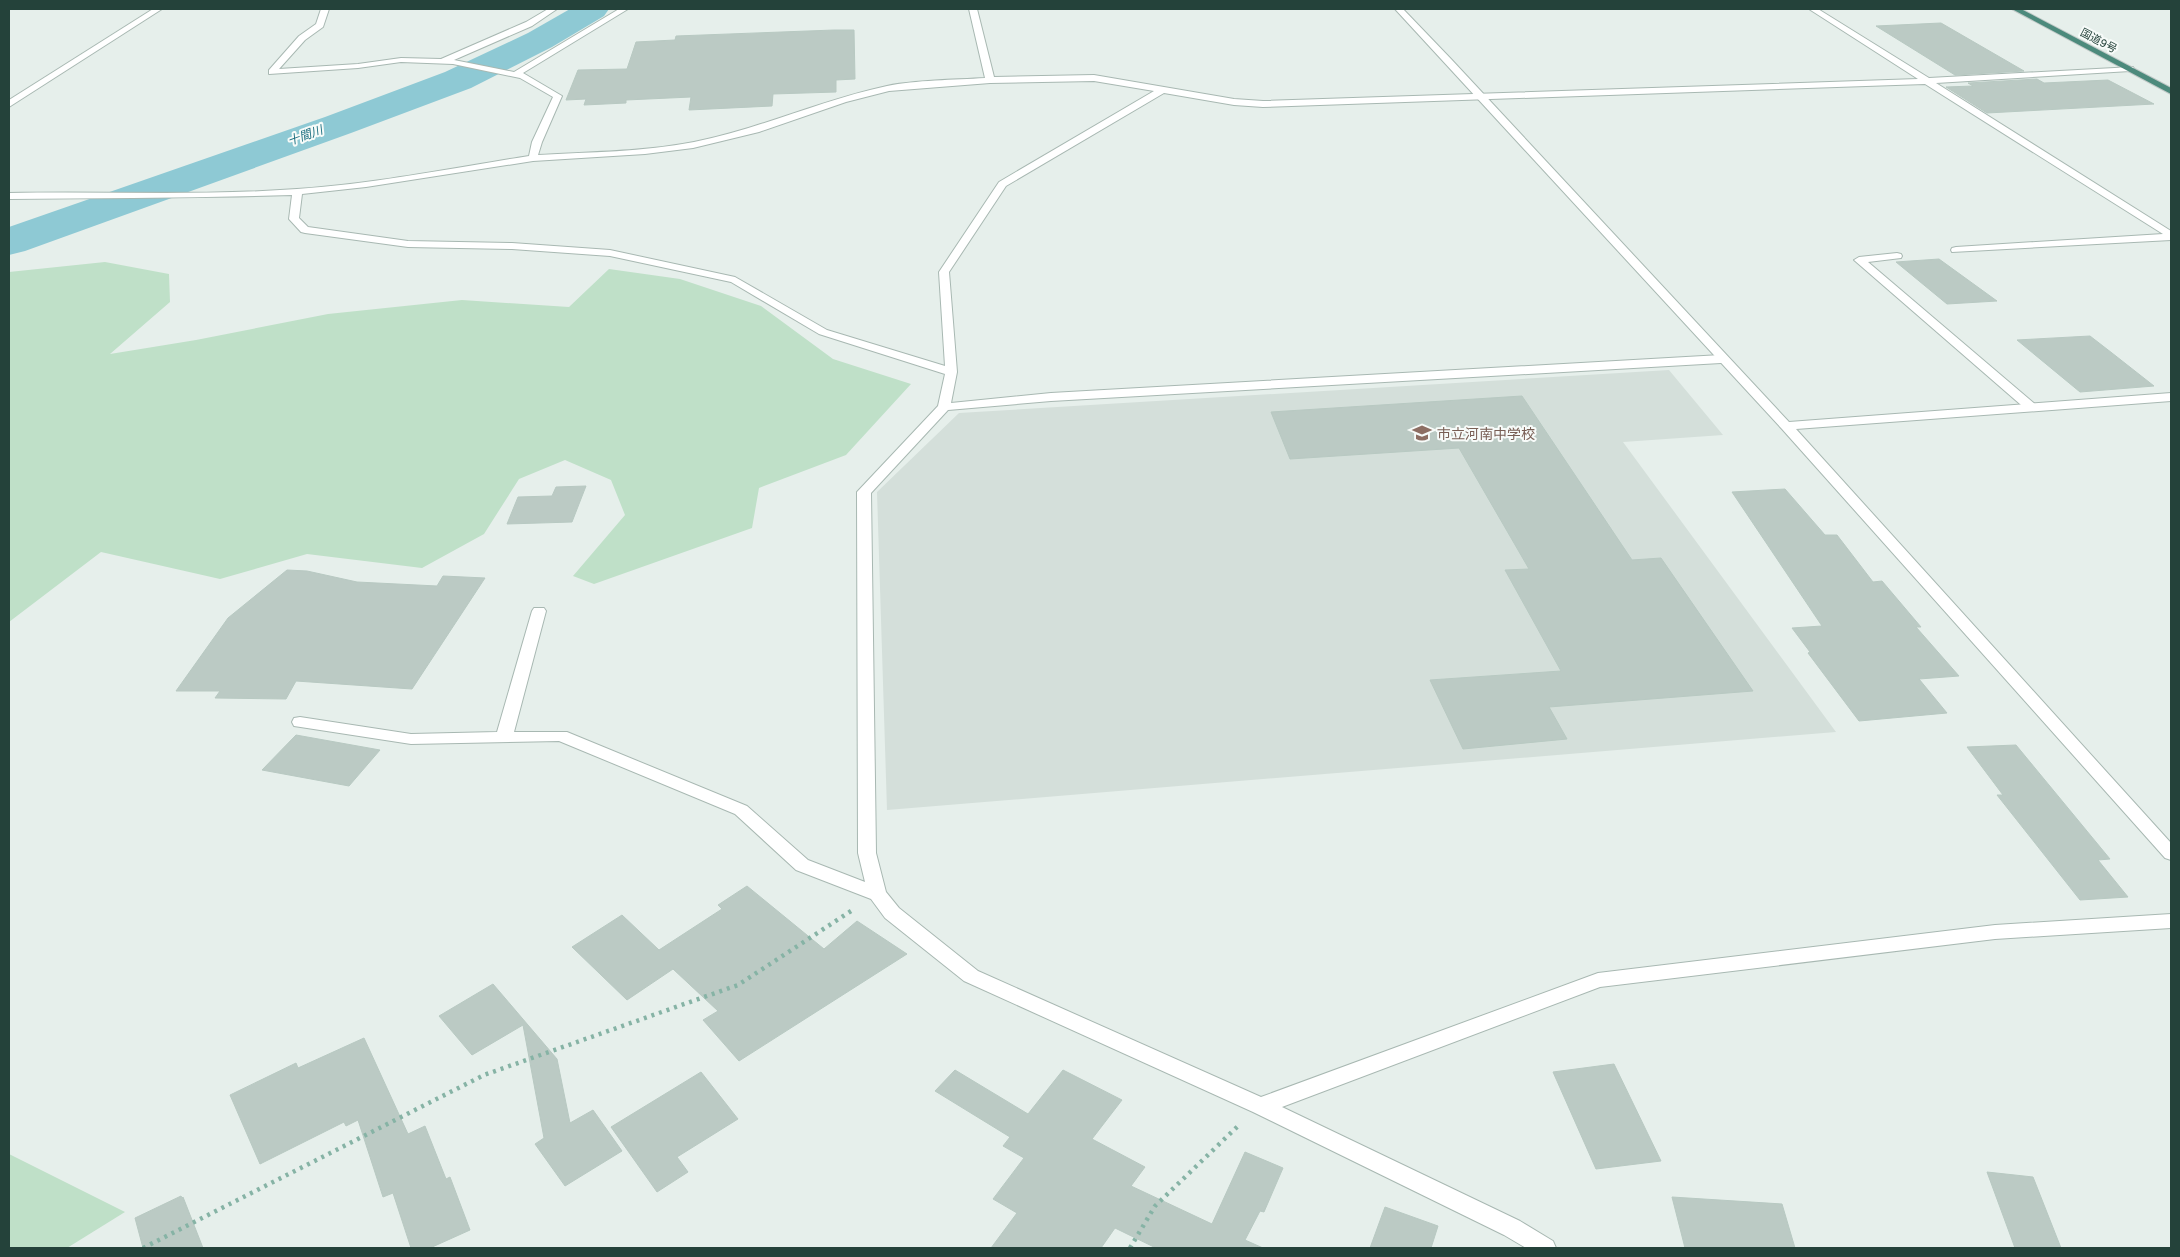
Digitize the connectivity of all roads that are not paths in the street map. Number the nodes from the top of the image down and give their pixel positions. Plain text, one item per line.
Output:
1 (158, 9) edge
2 (325, 9) edge
3 (553, 9) edge
4 (624, 9) edge
5 (973, 9) edge
6 (1399, 9) edge
7 (1813, 9) edge
8 (2016, 9) edge
9 (448, 62) junction
10 (2130, 69) junction
11 (512, 73) junction
12 (990, 80) junction
13 (1925, 81) junction
14 (1162, 90) junction
15 (2171, 91) edge
16 (1482, 95) junction
17 (9, 104) edge
18 (533, 158) junction
19 (297, 192) junction
20 (9, 196) edge
21 (2171, 236) edge
22 (1956, 250) dead end
23 (1897, 256) dead end
24 (1721, 359) junction
25 (950, 372) junction
26 (2171, 397) edge
27 (944, 407) junction
28 (2032, 408) junction
29 (1786, 426) junction
30 (539, 611) dead end
31 (300, 722) dead end
32 (504, 737) junction
33 (2171, 854) edge
34 (877, 894) junction
35 (2171, 921) edge
36 (1260, 1106) junction
37 (1546, 1248) edge

1 - 17 street
2 - 9 street
3 - 9 street
4 - 11 street
5 - 12 street
6 - 16 street
7 - 13 street
8 - 10 highway, 国道9号
9 - 11 street
10 - 13 street
10 - 15 highway, 国道9号
11 - 18 street
12 - 14 street
12 - 18 street
13 - 16 street
13 - 21 street
14 - 16 street
14 - 25 street
16 - 24 street
18 - 19 street
19 - 20 street
19 - 25 street
21 - 22 street
23 - 28 street
24 - 27 street
24 - 29 street
25 - 27 street
26 - 28 street
27 - 34 street
28 - 29 street
29 - 33 street
30 - 32 street
31 - 32 street
32 - 34 street
34 - 36 street
35 - 36 street
36 - 37 street

